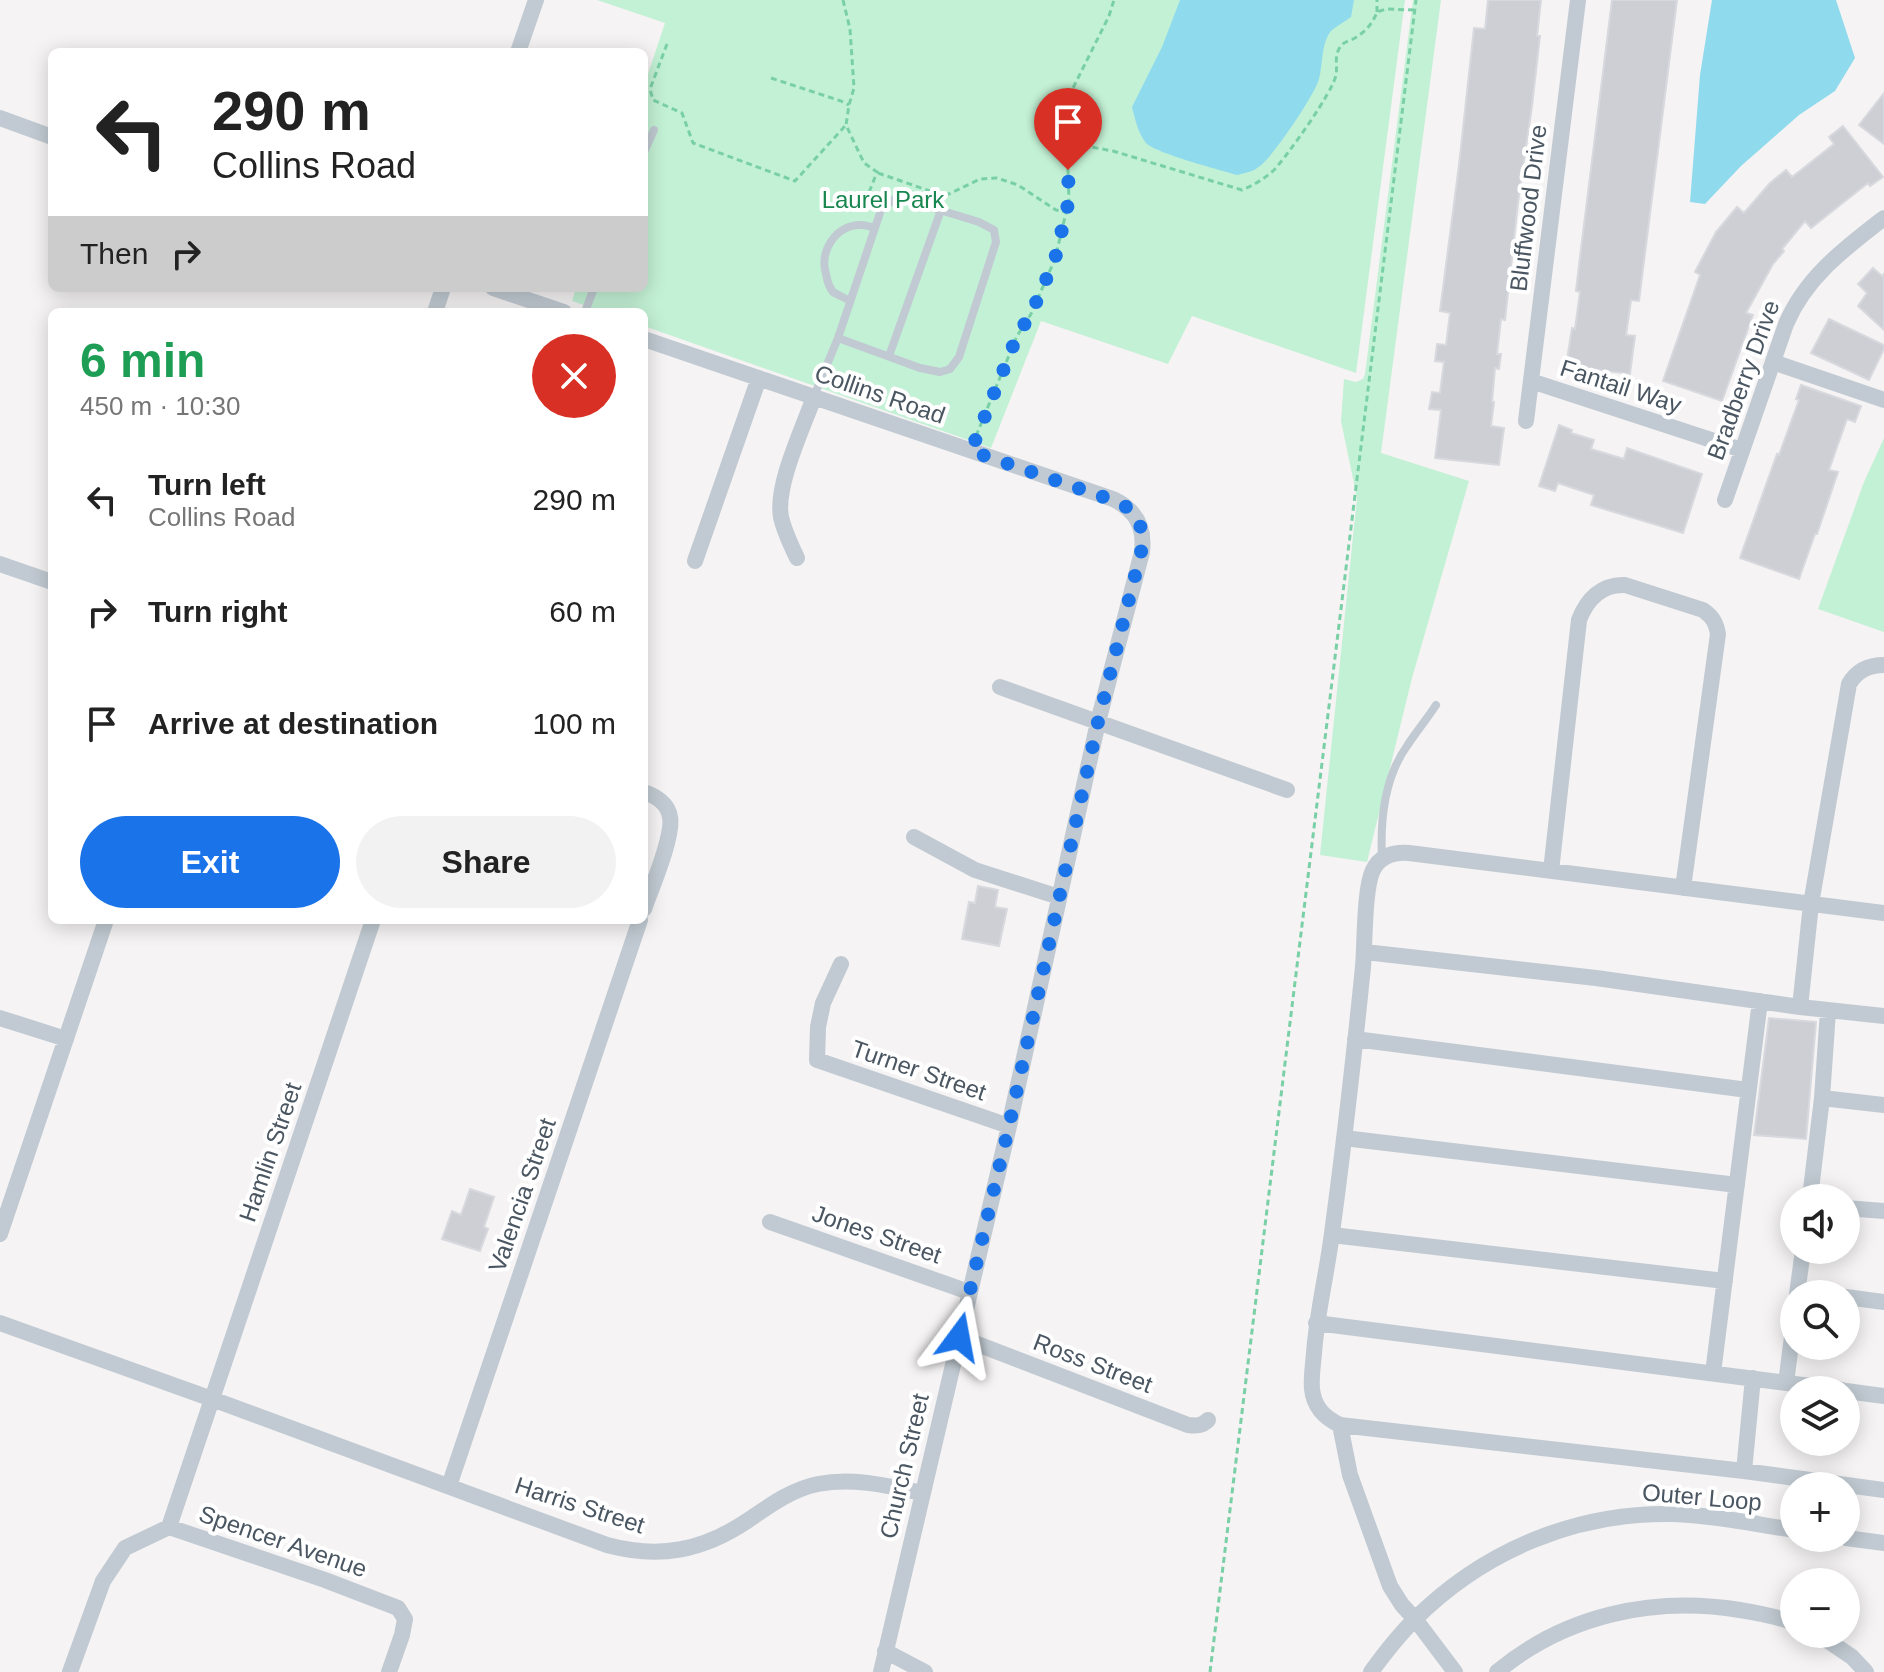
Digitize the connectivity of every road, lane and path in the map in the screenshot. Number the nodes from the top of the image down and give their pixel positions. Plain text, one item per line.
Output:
1 (536, 0) edge
2 (843, 0) edge
3 (1114, 0) edge
4 (1377, 0) edge
5 (1416, 0) edge
6 (1578, 0) edge
7 (1414, 10) junction
8 (1377, 12) junction
9 (667, 44) dead end
10 (519, 48) edge
11 (771, 78) dead end
12 (849, 105) junction
13 (0, 118) edge
14 (846, 125) junction
15 (654, 130) dead end
16 (48, 136) edge
17 (1063, 142) junction
18 (648, 143) edge
19 (877, 172) junction
20 (881, 210) junction
21 (941, 210) junction
22 (1067, 212) junction
23 (1884, 218) edge
24 (875, 228) junction
25 (505, 292) edge
26 (850, 301) junction
27 (552, 308) edge
28 (838, 338) junction
29 (648, 340) edge
30 (889, 356) junction
31 (1773, 362) junction
32 (759, 378) junction
33 (1531, 381) junction
34 (814, 397) junction
35 (1884, 400) edge
36 (1526, 421) dead end
37 (1742, 450) junction
38 (971, 451) junction
39 (1725, 500) dead end
40 (1139, 522) joint
41 (797, 558) dead end
42 (695, 561) dead end
43 (0, 564) edge
44 (48, 581) edge
45 (1884, 665) edge
46 (1000, 687) dead end
47 (1436, 705) dead end
48 (1098, 722) junction
49 (1287, 790) dead end
50 (648, 794) edge
51 (914, 837) dead end
52 (1382, 860) junction
53 (1551, 871) junction
54 (1683, 888) junction
55 (648, 897) edge
56 (1059, 897) junction
57 (1811, 904) junction
58 (1884, 913) edge
59 (105, 924) edge
60 (372, 924) edge
61 (639, 924) edge
62 (1365, 952) junction
63 (841, 964) dead end
64 (1760, 1001) junction
65 (1800, 1007) junction
66 (1828, 1011) junction
67 (1884, 1016) edge
68 (0, 1018) edge
69 (66, 1039) junction
70 (1355, 1039) junction
71 (1748, 1090) junction
72 (1822, 1098) junction
73 (1884, 1105) edge
74 (1009, 1126) junction
75 (1344, 1138) junction
76 (1812, 1184) edge
77 (1737, 1185) junction
78 (1860, 1209) edge
79 (1884, 1211) edge
80 (770, 1222) dead end
81 (0, 1234) edge
82 (1332, 1235) junction
83 (1725, 1281) junction
84 (969, 1292) junction
85 (1860, 1299) edge
86 (1884, 1302) edge
87 (0, 1323) edge
88 (1316, 1323) junction
89 (959, 1337) junction
90 (1713, 1373) junction
91 (1753, 1378) junction
92 (1780, 1382) edge
93 (1860, 1392) edge
94 (1884, 1396) edge
95 (212, 1399) junction
96 (1208, 1420) dead end
97 (1340, 1425) junction
98 (1744, 1471) junction
99 (449, 1486) junction
100 (1884, 1490) edge
101 (922, 1493) junction
102 (169, 1527) junction
103 (1780, 1528) edge
104 (1860, 1540) edge
105 (1884, 1543) edge
106 (1415, 1619) junction
107 (1780, 1619) edge
108 (1839, 1648) edge
109 (885, 1651) junction
110 (70, 1672) edge
111 (389, 1672) edge
112 (881, 1672) edge
113 (925, 1672) edge
114 (1210, 1672) edge
115 (1371, 1672) edge
116 (1455, 1672) edge
117 (1497, 1672) edge
118 (1866, 1672) edge

1 - 10 street
2 - 12 path
3 - 17 path
4 - 8 path
5 - 7 path
6 - 33 street, Bluffwood Drive
7 - 8 path
7 - 114 path
8 - 17 path
9 - 14 path
11 - 12 path
12 - 14 path
13 - 16 street
14 - 19 path
15 - 18 lane
17 - 22 path
19 - 20 path
19 - 22 path
20 - 21 lane
20 - 24 lane
21 - 30 lane
21 - 30 lane
22 - 38 path
23 - 31 street, Bradberry Drive
24 - 26 lane
24 - 26 lane
25 - 27 street
26 - 28 lane
28 - 30 lane
28 - 34 lane
29 - 32 street, Collins Road
31 - 35 street
31 - 37 street, Bradberry Drive
32 - 34 street, Collins Road
32 - 42 street
33 - 36 street, Bluffwood Drive
33 - 37 street, Fantail Way
34 - 38 street, Collins Road
34 - 41 street
37 - 39 street, Bradberry Drive
38 - 40 street, Collins Road
40 - 48 street, Church Street
43 - 44 street
45 - 57 street
46 - 48 street
47 - 52 lane
48 - 49 street
48 - 56 street, Church Street
50 - 55 street
51 - 56 street
52 - 53 street
52 - 62 street
53 - 54 street
53 - 54 street
54 - 57 street
56 - 74 street, Church Street
57 - 58 street
57 - 65 street
59 - 69 street
60 - 95 street, Hamlin Street
61 - 99 street, Valencia Street
62 - 64 street
62 - 70 street
63 - 74 street, Turner Street
64 - 65 street
64 - 71 street
65 - 66 street
66 - 67 street
66 - 72 street
68 - 69 street
69 - 81 street
70 - 71 street
70 - 75 street
71 - 77 street
72 - 73 street
72 - 76 street
74 - 84 street, Church Street
75 - 77 street
75 - 82 street
77 - 83 street
78 - 79 street
80 - 84 street, Jones Street
82 - 83 street
82 - 88 street
83 - 90 street
84 - 89 street, Church Street
85 - 86 street
87 - 95 street
88 - 90 street
88 - 97 street
89 - 96 street, Ross Street
89 - 101 street, Church Street
90 - 91 street
91 - 92 street
91 - 98 street
93 - 94 street
95 - 99 street
95 - 102 street, Spencer Avenue
97 - 98 street
97 - 106 street
98 - 100 street
99 - 101 street, Harris Street
101 - 109 street, Church Street
102 - 110 street
102 - 111 street, Spencer Avenue
103 - 106 street, Outer Loop
104 - 105 street
106 - 115 street, Outer Loop
106 - 116 street
107 - 117 street
108 - 118 street
109 - 112 street, Church Street
109 - 113 street

